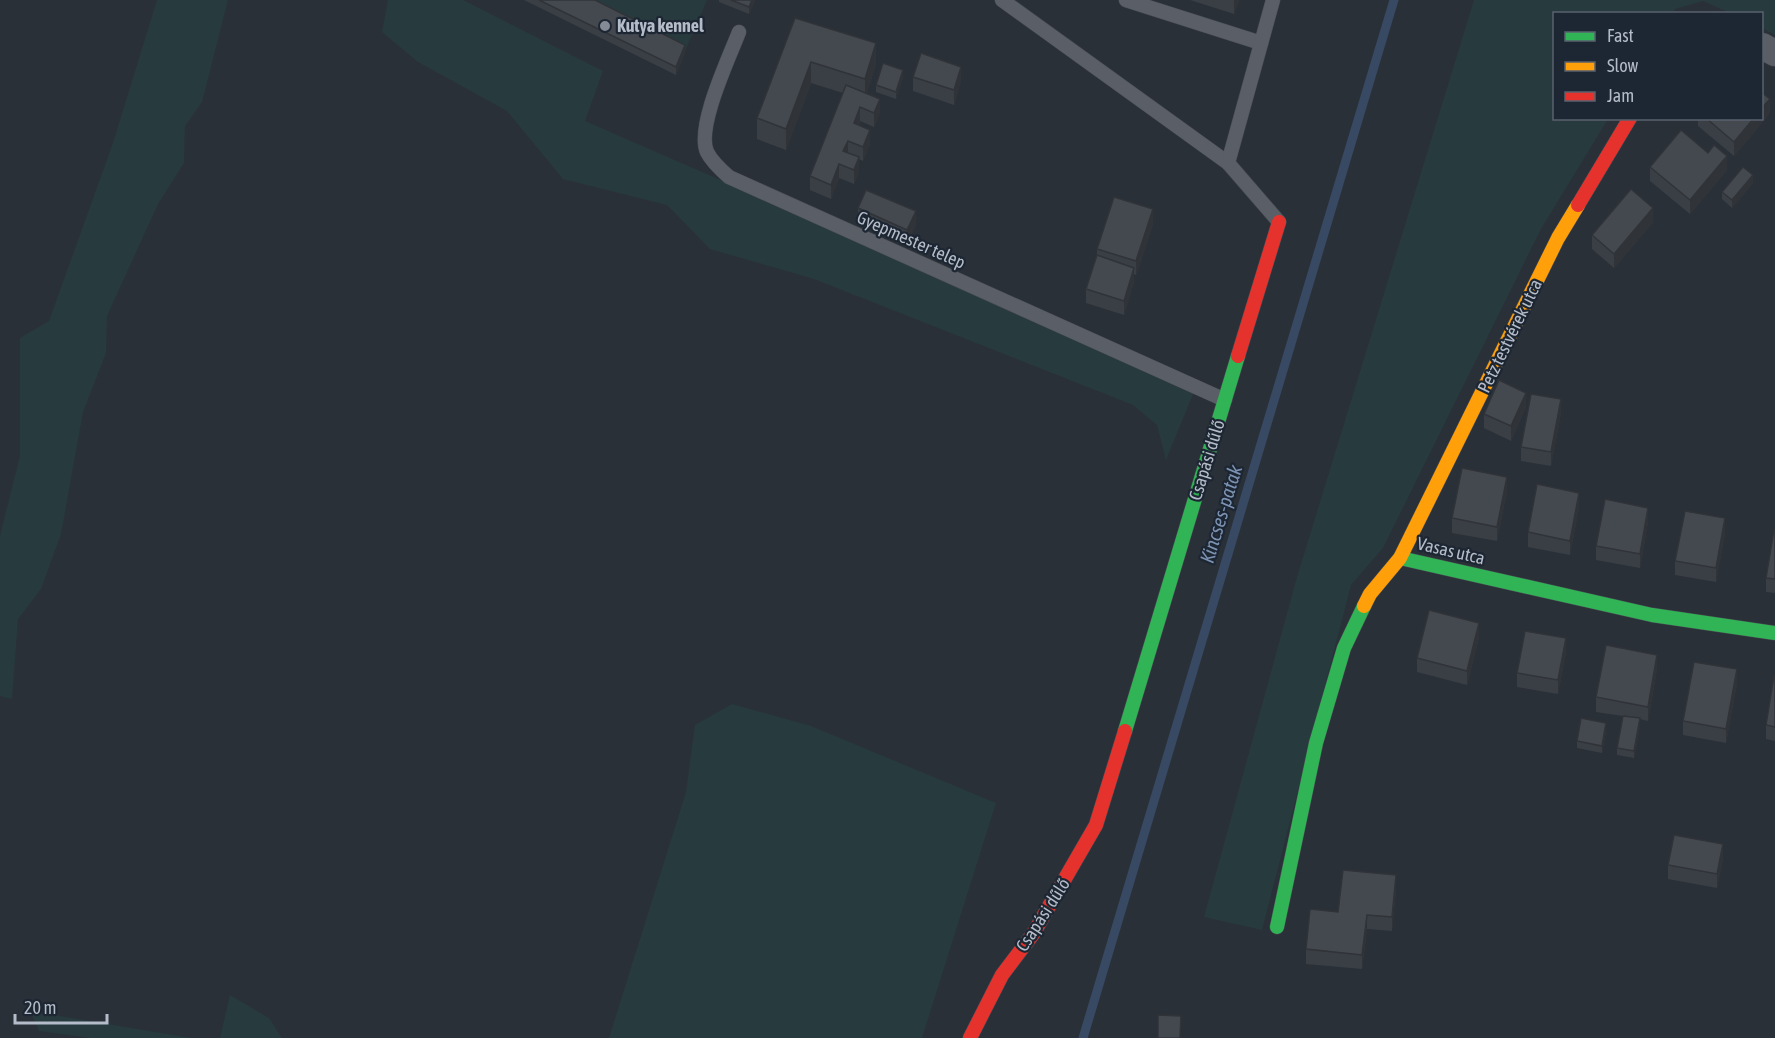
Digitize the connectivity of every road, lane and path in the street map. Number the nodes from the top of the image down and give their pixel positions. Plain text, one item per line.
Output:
1 (1002, 0) edge
2 (1126, 0) edge
3 (1273, 0) edge
4 (739, 32) dead end
5 (1261, 44) junction
6 (1629, 120) edge
7 (1228, 163) junction
8 (1279, 222) joint
9 (1225, 400) junction
10 (1400, 558) junction
11 (1775, 633) edge
12 (1278, 927) dead end
13 (976, 1031) edge

1 - 7 lane, Csapási dűlő
2 - 5 lane
3 - 5 lane
4 - 9 lane, Gyepmester telep
5 - 7 lane
6 - 10 street, Petz testvérek utca
7 - 8 lane, Csapási dűlő
8 - 9 street, Csapási dűlő
9 - 13 street, Csapási dűlő
10 - 11 street, Vasas utca
10 - 12 street, Vasas utca

